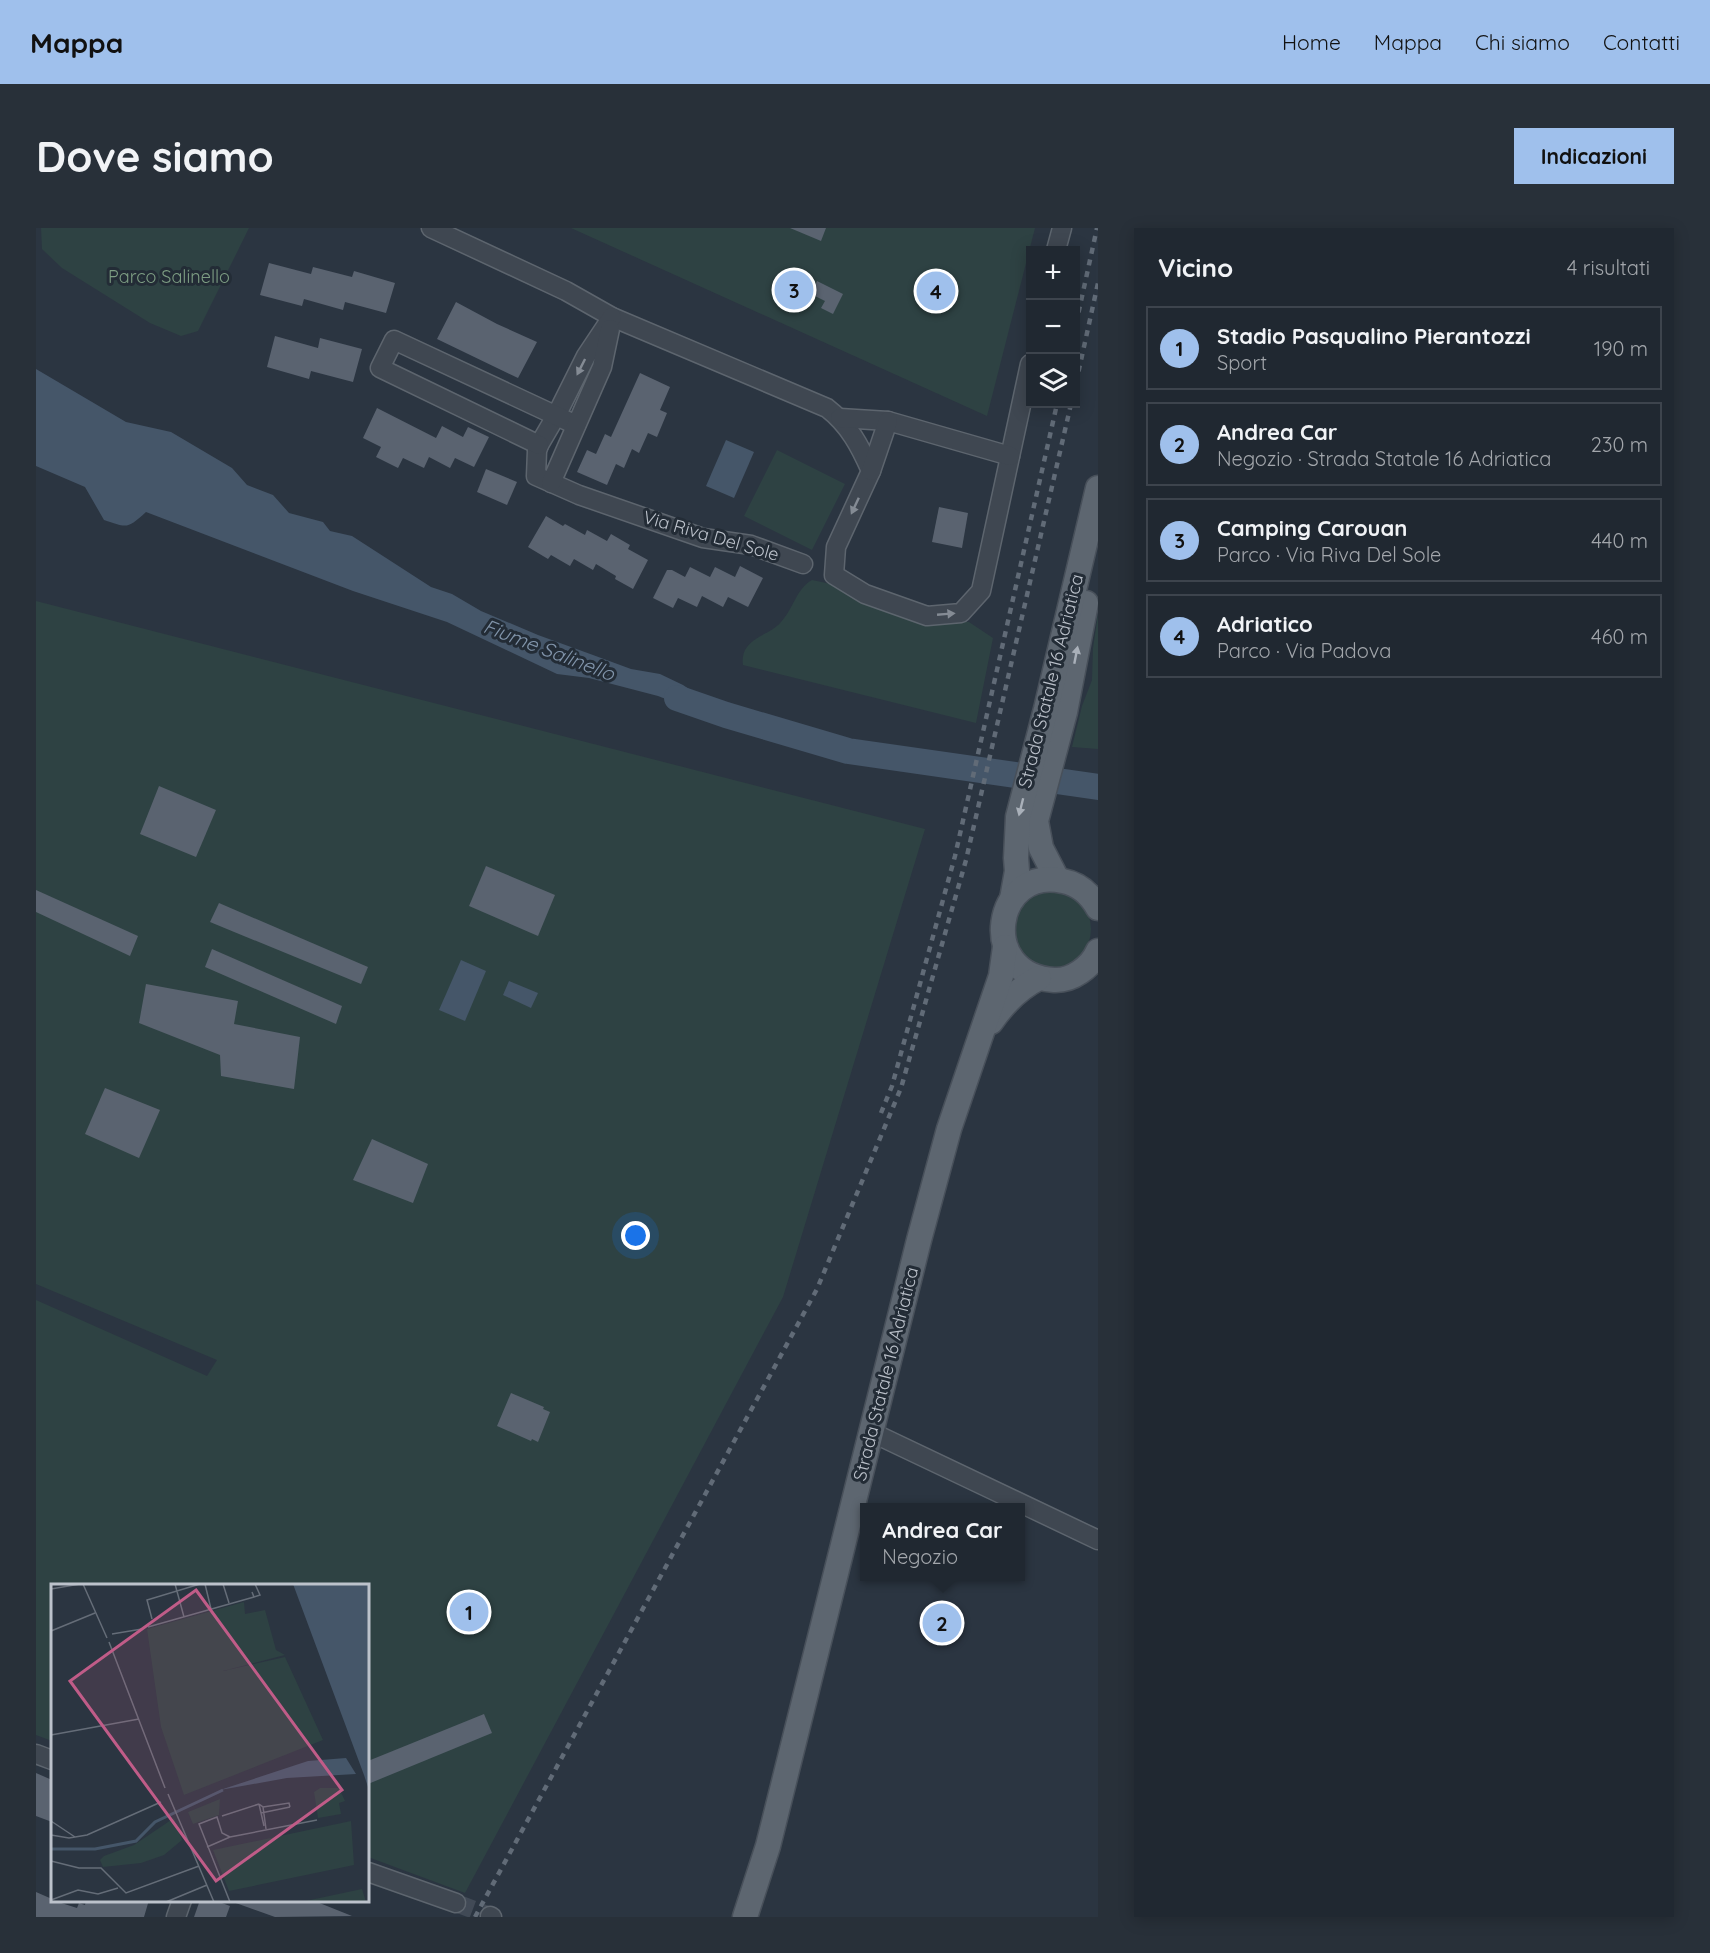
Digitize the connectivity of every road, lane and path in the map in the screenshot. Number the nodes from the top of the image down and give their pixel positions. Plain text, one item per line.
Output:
1 (431, 228) edge
2 (1062, 228) edge
3 (1057, 246) edge
4 (612, 317) junction
5 (1026, 382) edge
6 (556, 416) junction
7 (840, 418) junction
8 (888, 420) junction
9 (576, 425) junction
10 (539, 445) junction
11 (1010, 456) junction
12 (871, 471) junction
13 (551, 483) junction
14 (1098, 488) edge
15 (803, 564) dead end
16 (1056, 711) junction
17 (1056, 879) junction
18 (1090, 888) edge
19 (1012, 899) junction
20 (1098, 908) edge
21 (1005, 946) junction
22 (1098, 951) edge
23 (1039, 978) junction
24 (980, 1038) junction
25 (872, 1432) junction
26 (1021, 1503) edge
27 (1025, 1505) edge
28 (1098, 1540) edge
29 (36, 1754) edge
30 (51, 1760) edge
31 (369, 1872) edge
32 (755, 1886) junction
33 (181, 1902) edge
34 (456, 1903) tunnel mouth
35 (176, 1917) edge
36 (735, 1917) edge
37 (745, 1917) edge

1 - 4 street
2 - 3 street
4 -> 6 street
4 - 7 street
4 - 9 street
5 - 11 street
6 - 9 street
6 - 10 street
6 - 10 street
7 - 8 street
7 - 12 street
8 - 11 street
8 - 12 street
9 - 13 street
10 - 13 street
12 -> 11 street
13 - 15 street, Via Riva Del Sole
14 - 16 main road, Strada Statale 16 Adriatica
16 - 17 main road, Strada Statale 16 Adriatica
16 -> 19 main road, Strada Statale 16 Adriatica
17 - 18 main road
17 - 19 main road
18 - 20 main road
19 - 21 main road, Strada Statale 16 Adriatica
21 - 23 main road
21 - 24 main road, Strada Statale 16 Adriatica
22 - 23 main road
23 - 24 main road, Strada Statale 16 Adriatica
24 - 25 main road, Strada Statale 16 Adriatica
25 - 26 street
25 - 32 main road, Strada Statale 16 Adriatica
27 - 28 street
29 - 30 street
31 - 34 street
32 - 36 main road, Strada Statale 16 Adriatica
32 - 37 main road, Strada Statale 16 Adriatica
33 - 35 street

